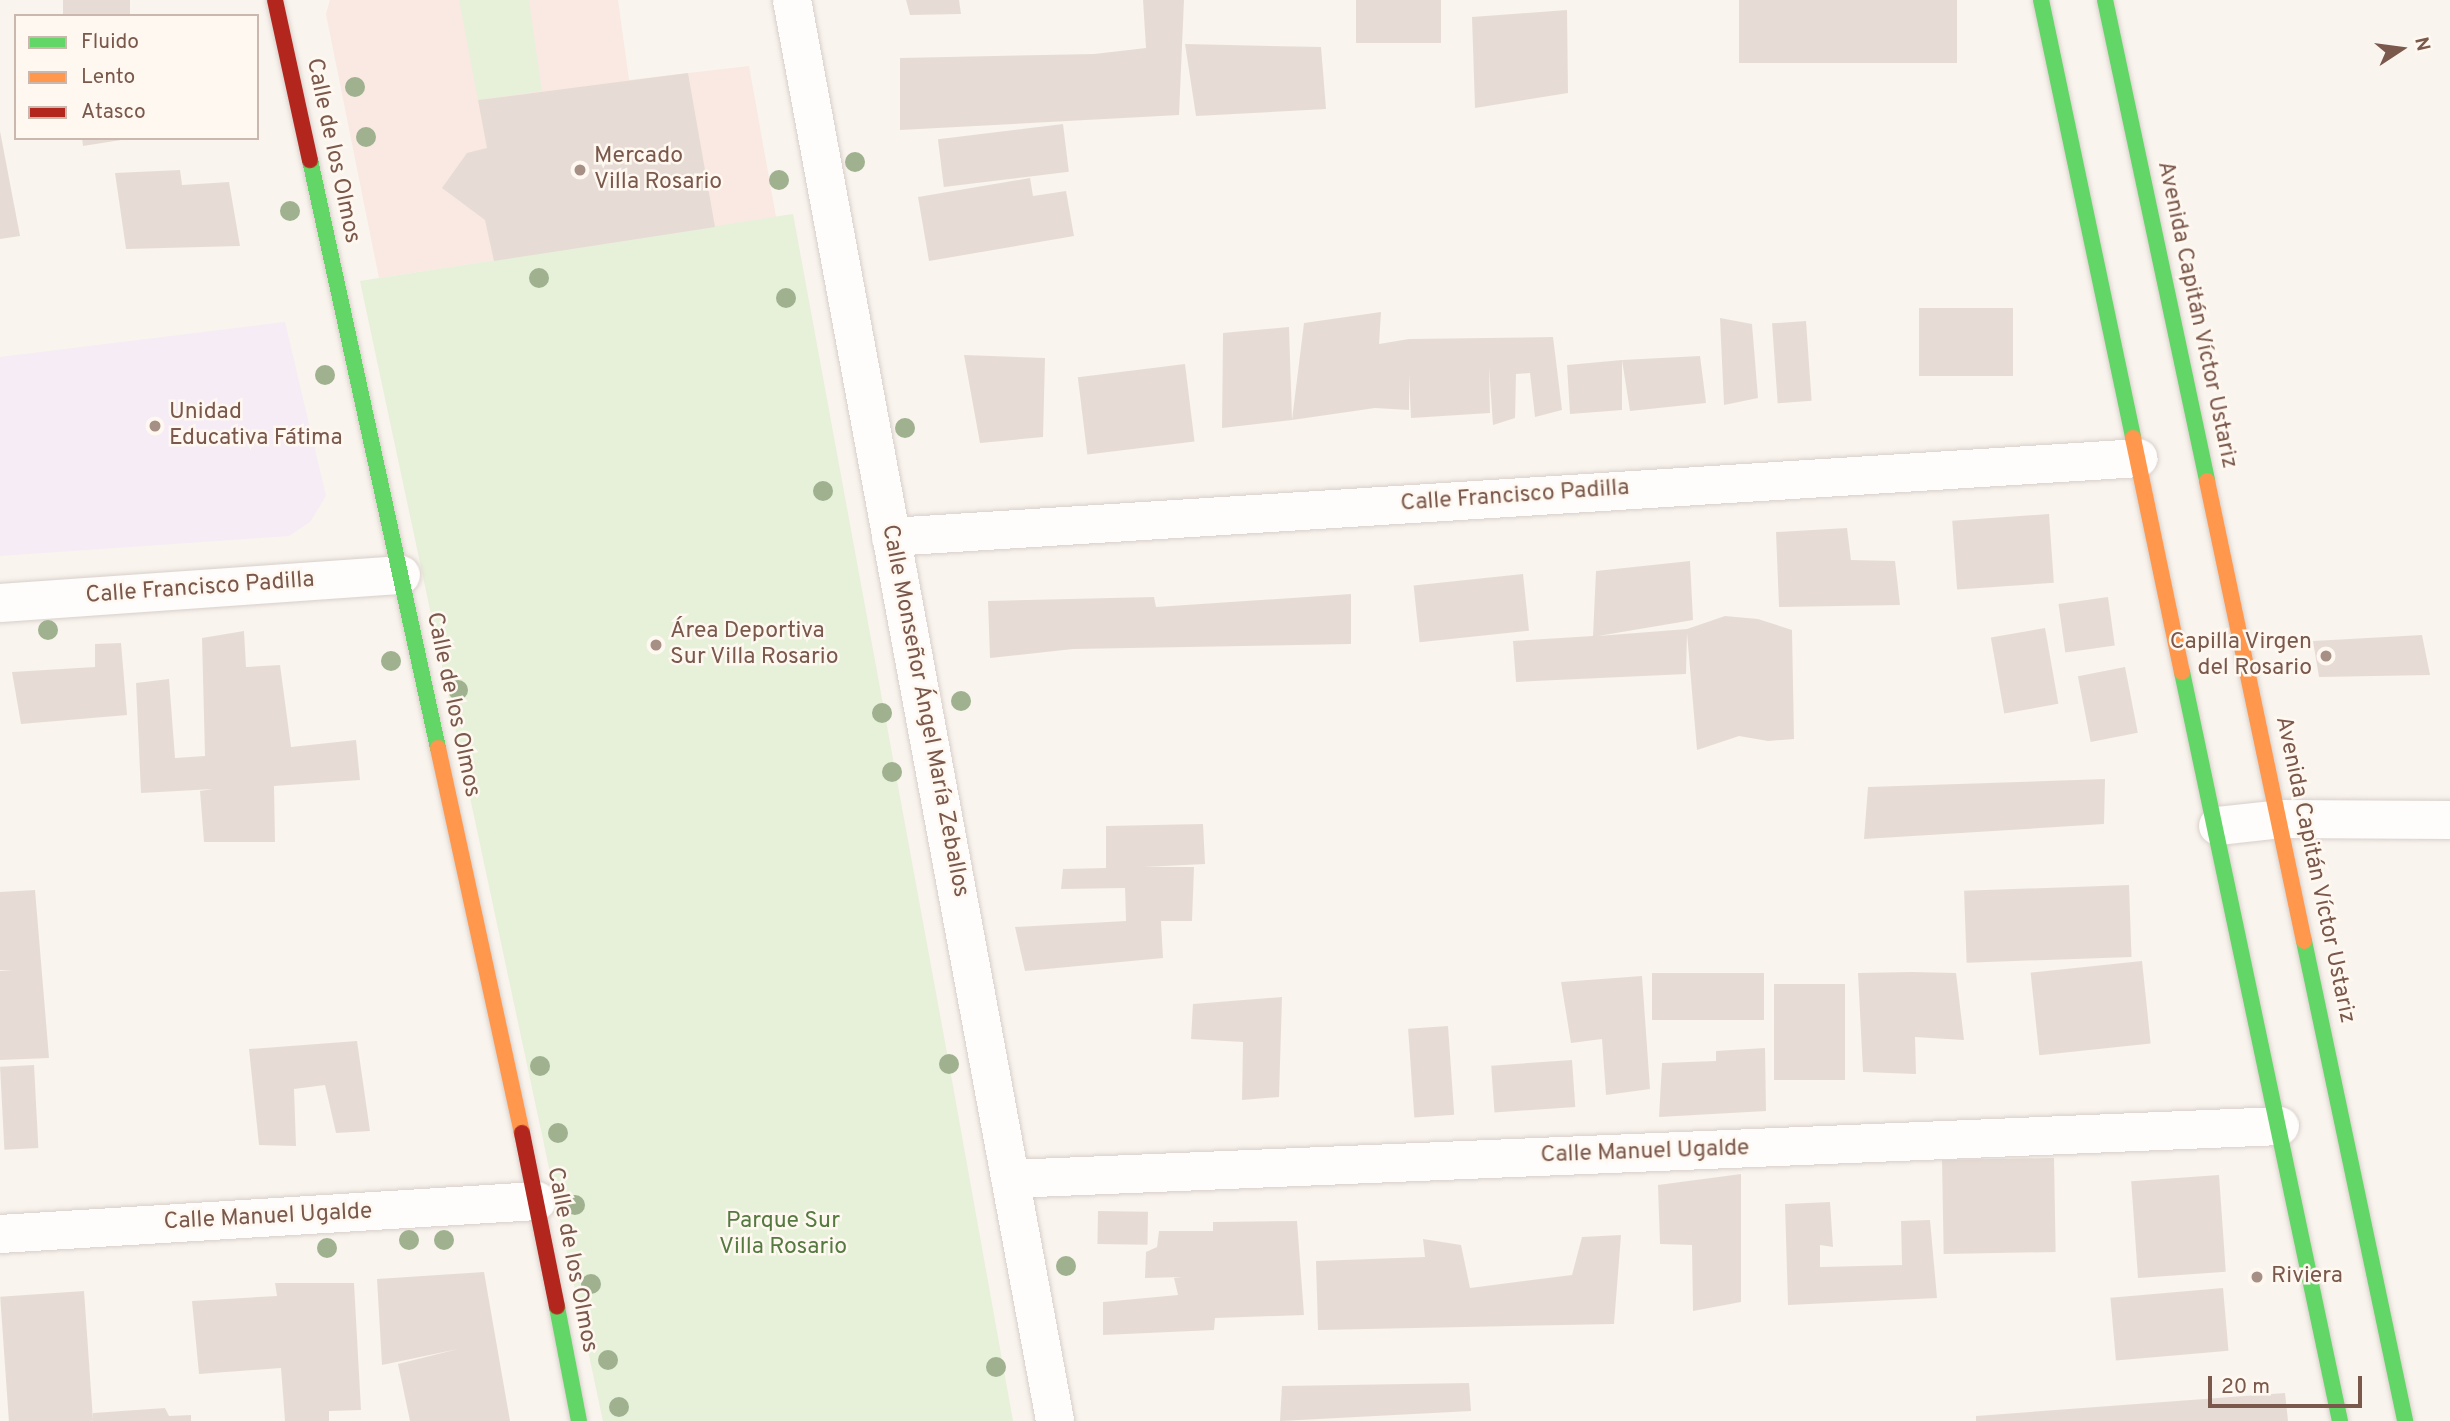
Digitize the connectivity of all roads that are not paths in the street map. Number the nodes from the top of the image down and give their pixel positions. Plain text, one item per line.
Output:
1 (275, 0) edge
2 (792, 0) edge
3 (2041, 0) edge
4 (2105, 0) edge
5 (2139, 458) junction
6 (891, 537) junction
7 (401, 575) junction
8 (0, 603) edge
9 (2281, 819) junction
10 (2450, 820) edge
11 (2218, 826) junction
12 (2280, 1126) junction
13 (1011, 1179) junction
14 (537, 1201) junction
15 (0, 1234) edge
16 (579, 1421) edge
17 (1055, 1421) edge
18 (2340, 1421) edge
19 (2405, 1421) edge

1 - 7 main road, Calle de los Olmos
2 - 6 street, Calle Monseñor Ángel María Zeballos
3 - 5 main road
4 - 9 main road, Avenida Capitán Víctor Ustariz
5 - 6 street, Calle Francisco Padilla
5 - 11 main road
6 - 13 street, Calle Monseñor Ángel María Zeballos
7 - 8 street, Calle Francisco Padilla
7 - 14 main road, Calle de los Olmos
9 - 10 street
9 - 11 street
9 - 19 main road, Avenida Capitán Víctor Ustariz
11 - 12 main road
12 - 13 street, Calle Manuel Ugalde
12 - 18 main road
13 - 17 street, Calle Monseñor Ángel María Zeballos
14 - 15 street, Calle Manuel Ugalde
14 - 16 main road, Calle de los Olmos

